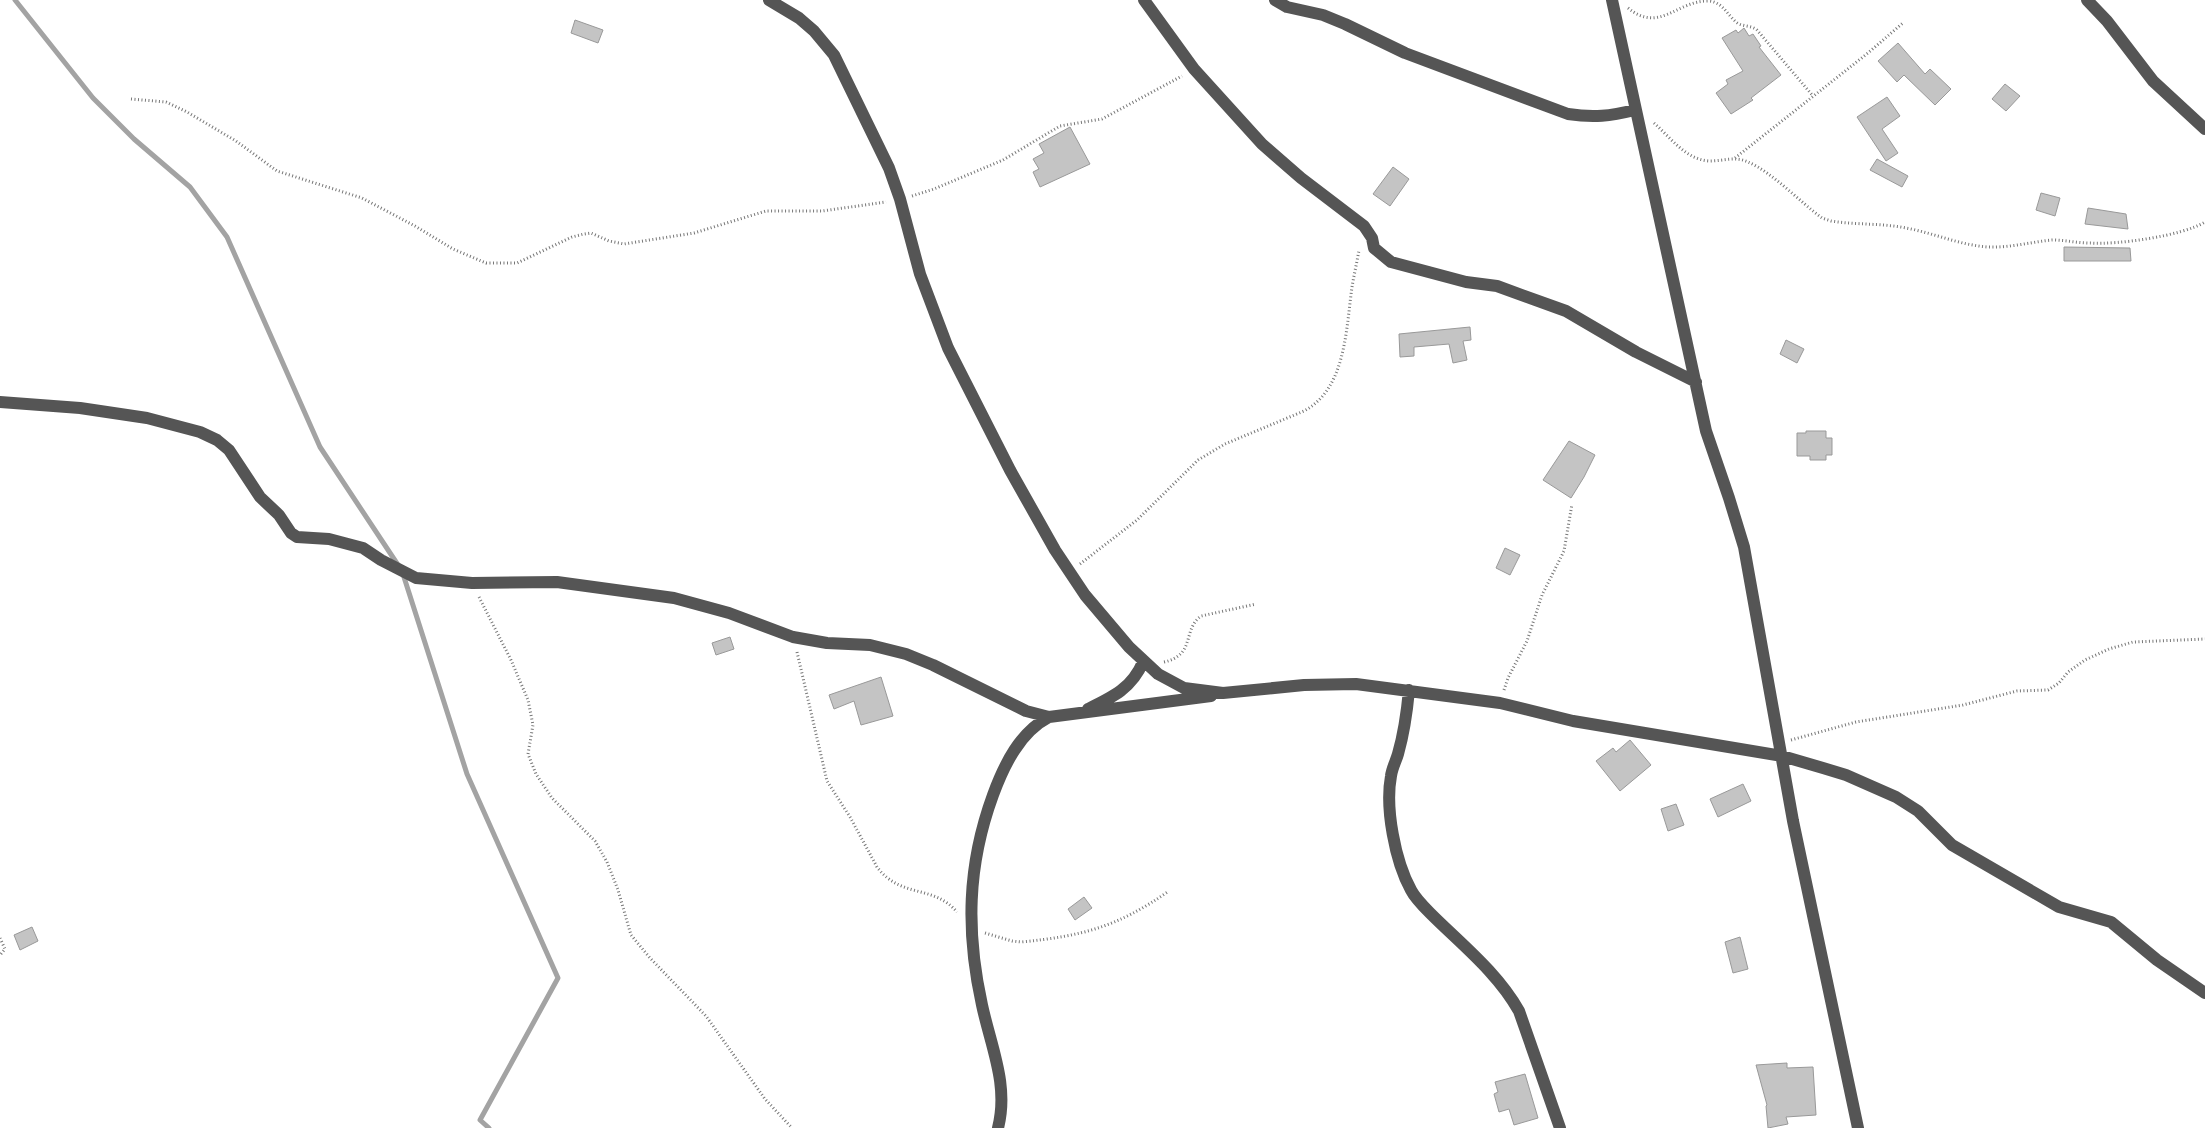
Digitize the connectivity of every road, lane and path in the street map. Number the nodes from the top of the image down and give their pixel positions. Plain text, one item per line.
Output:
1 (769, 0) edge
2 (1144, 0) edge
3 (1275, 0) edge
4 (2087, 0) edge
5 (1618, 2) edge
6 (1904, 22) dead end
7 (1194, 69) junction
8 (1813, 96) junction
9 (131, 99) dead end
10 (1635, 110) junction
11 (2205, 129) edge
12 (1735, 159) junction
13 (900, 199) junction
14 (2205, 222) edge
15 (1364, 226) junction
16 (1696, 382) junction
17 (0, 402) edge
18 (1572, 504) dead end
19 (1069, 572) junction
20 (472, 583) junction
21 (1256, 604) dead end
22 (793, 637) junction
23 (2205, 639) edge
24 (1143, 662) junction
25 (1410, 690) junction
26 (1223, 693) junction
27 (1500, 702) junction
28 (1082, 712) junction
29 (1050, 717) junction
30 (1780, 742) junction
31 (1782, 756) junction
32 (1168, 891) dead end
33 (970, 927) junction
34 (0, 938) edge
35 (0, 955) edge
36 (2205, 993) edge
37 (792, 1128) edge
38 (998, 1128) edge
39 (1560, 1128) edge
40 (1858, 1128) edge

1 - 13 street
2 - 7 street
3 - 10 street
4 - 11 street
5 - 8 path
5 - 10 street
6 - 8 path
7 - 13 path
7 - 15 street
8 - 12 path
9 - 13 path
10 - 12 path
10 - 16 street
12 - 14 path
13 - 19 street
15 - 16 street
15 - 19 path
16 - 30 street
17 - 20 street
18 - 27 path
19 - 24 street
20 - 22 street
20 - 37 path
21 - 24 path
22 - 29 street
22 - 33 path
23 - 30 path
24 - 26 street
24 - 28 street
25 - 26 street
25 - 27 street
25 - 39 street
26 - 28 street
27 - 31 street
28 - 29 street
29 - 33 street
30 - 31 street
31 - 36 street
31 - 40 street
32 - 33 path
33 - 38 street
34 - 35 path

